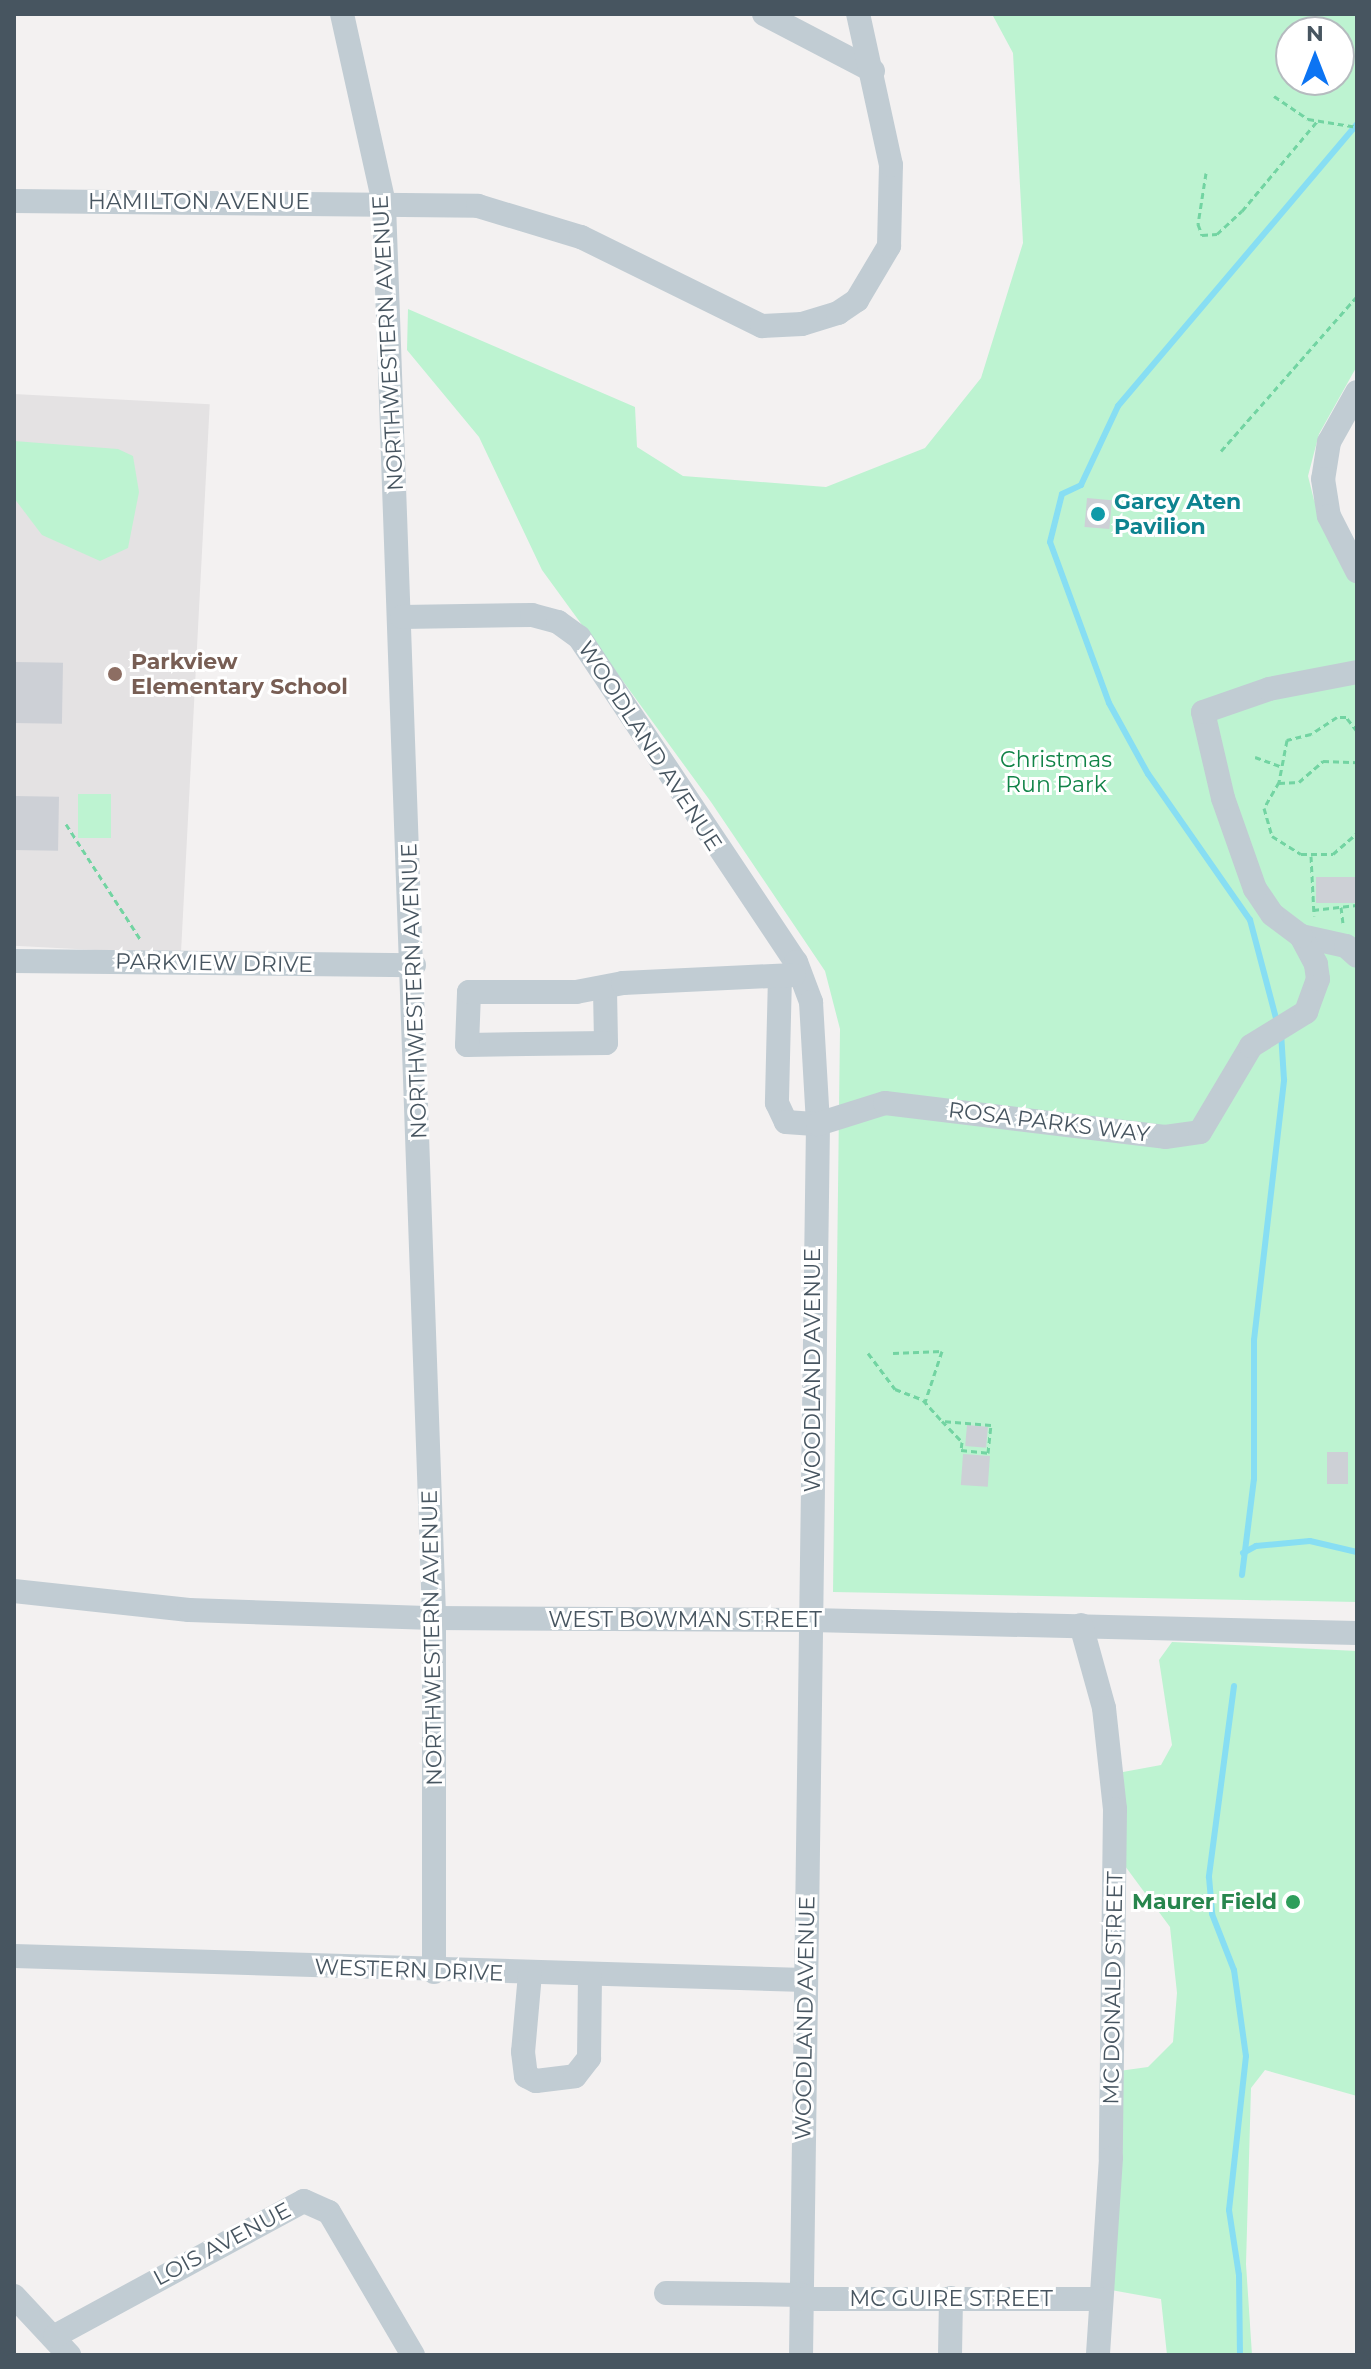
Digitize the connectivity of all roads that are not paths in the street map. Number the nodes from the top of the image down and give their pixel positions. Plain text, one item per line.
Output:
1 (342, 14) edge
2 (764, 14) edge
3 (858, 14) edge
4 (873, 71) junction
5 (14, 201) edge
6 (384, 204) junction
7 (1357, 392) edge
8 (1357, 571) edge
9 (402, 617) junction
10 (1357, 672) edge
11 (1308, 938) junction
12 (1357, 956) edge
13 (14, 961) edge
14 (414, 965) junction
15 (790, 975) junction
16 (605, 990) junction
17 (818, 1124) junction
18 (14, 1591) edge
19 (434, 1618) junction
20 (811, 1620) junction
21 (1081, 1625) junction
22 (1357, 1633) edge
23 (14, 1956) edge
24 (434, 1972) junction
25 (530, 1974) junction
26 (590, 1975) junction
27 (805, 1980) junction
28 (666, 2293) dead end
29 (14, 2296) edge
30 (802, 2297) junction
31 (951, 2298) junction
32 (1100, 2299) junction
33 (62, 2345) edge
34 (413, 2355) edge
35 (801, 2355) edge
36 (950, 2355) edge
37 (1098, 2355) edge

1 - 6 street, NORTHWESTERN AVENUE
2 - 4 street
3 - 4 street, HAMILTON AVENUE
4 - 6 street, HAMILTON AVENUE
5 - 6 street, HAMILTON AVENUE
6 - 9 street, NORTHWESTERN AVENUE
7 - 8 street
9 - 14 street, NORTHWESTERN AVENUE
9 - 15 street, WOODLAND AVENUE
10 - 11 street, ROSA PARKS WAY
11 - 12 street
11 - 17 street, ROSA PARKS WAY
13 - 14 street, PARKVIEW DRIVE
14 - 19 street, NORTHWESTERN AVENUE
15 - 16 street
15 - 17 street, WOODLAND AVENUE
15 - 17 street
16 - 16 street
17 - 20 street, WOODLAND AVENUE
18 - 19 street, WEST BOWMAN STREET
19 - 20 street, WEST BOWMAN STREET
19 - 24 street, NORTHWESTERN AVENUE
20 - 21 street, WEST BOWMAN STREET
20 - 27 street, WOODLAND AVENUE
21 - 22 street, WEST BOWMAN STREET
21 - 32 street, MC DONALD STREET
23 - 24 street, WESTERN DRIVE
24 - 25 street, WESTERN DRIVE
25 - 26 street, WESTERN DRIVE
25 - 26 street
26 - 27 street, WESTERN DRIVE
27 - 30 street, WOODLAND AVENUE
28 - 30 street, MC GUIRE STREET
29 - 33 street
30 - 31 street, MC GUIRE STREET
30 - 35 street, WOODLAND AVENUE
31 - 32 street, MC GUIRE STREET
31 - 36 street
32 - 37 street, MC DONALD STREET
33 - 34 street, LOIS AVENUE

